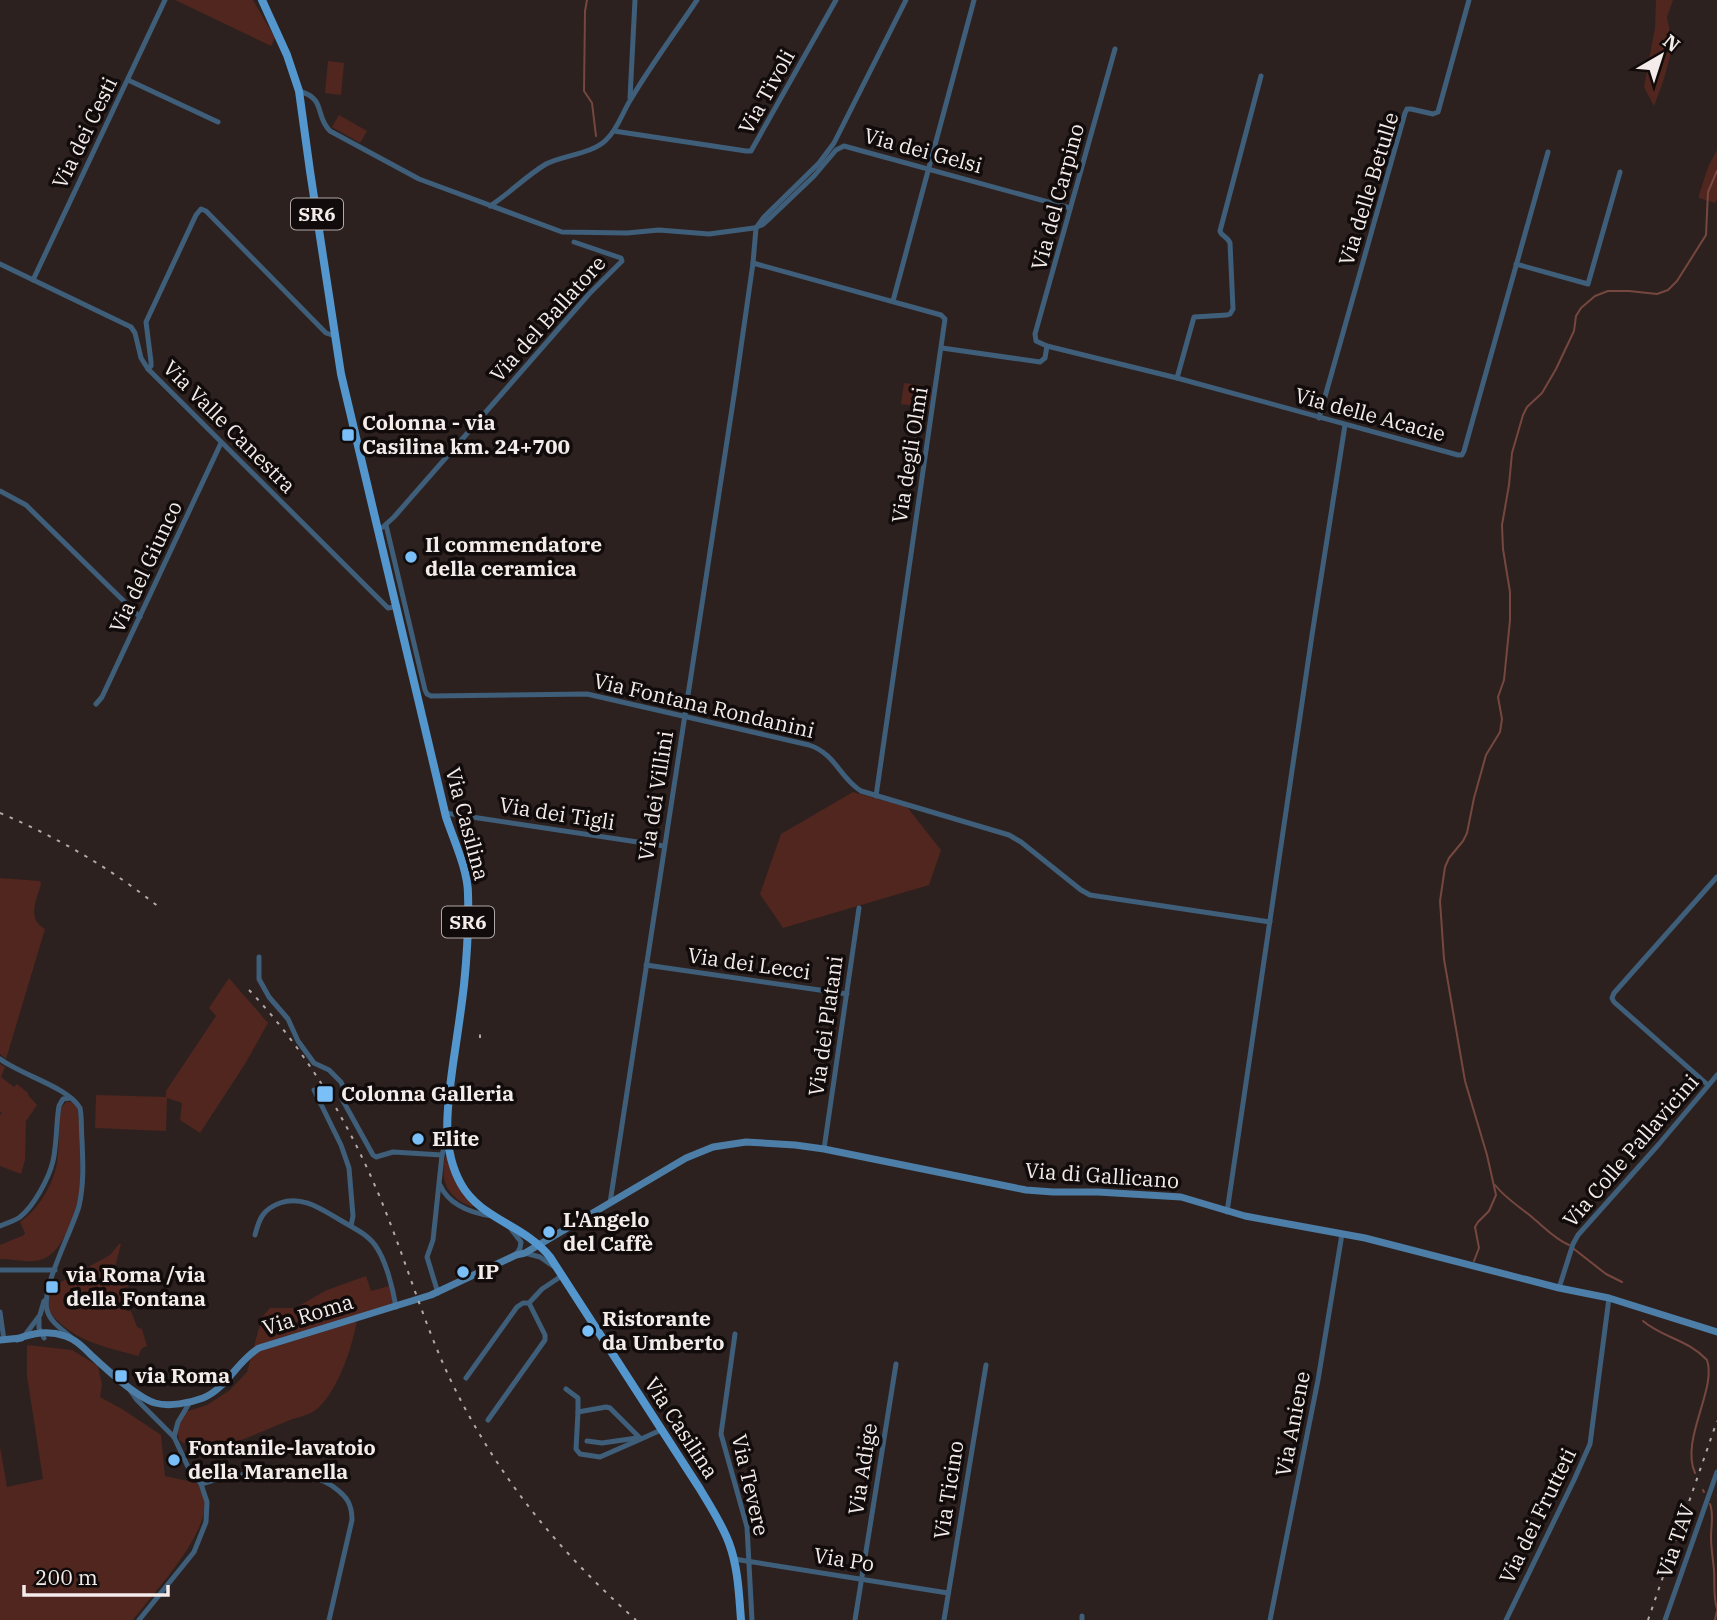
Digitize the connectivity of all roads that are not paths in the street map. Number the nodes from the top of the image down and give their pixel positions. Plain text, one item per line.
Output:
1 (165, 0) edge
2 (262, 0) edge
3 (635, 0) edge
4 (697, 0) edge
5 (836, 0) edge
6 (906, 0) edge
7 (974, 0) edge
8 (1469, 0) edge
9 (1115, 49) dead end
10 (1261, 76) dead end
11 (128, 80) junction
12 (299, 91) junction
13 (630, 100) junction
14 (218, 122) dead end
15 (614, 131) junction
16 (1548, 152) dead end
17 (928, 170) junction
18 (1620, 172) dead end
19 (490, 206) junction
20 (1070, 208) junction
21 (756, 228) junction
22 (574, 242) dead end
23 (753, 263) junction
24 (0, 264) edge
25 (1516, 264) junction
26 (33, 280) junction
27 (893, 302) junction
28 (335, 336) junction
29 (1047, 346) junction
30 (942, 348) junction
31 (148, 369) junction
32 (1177, 379) junction
33 (1320, 418) junction
34 (1345, 425) junction
35 (221, 443) junction
36 (0, 491) edge
37 (386, 525) junction
38 (377, 529) junction
39 (396, 607) junction
40 (139, 617) junction
41 (96, 704) dead end
42 (684, 715) junction
43 (876, 796) junction
44 (445, 813) junction
45 (664, 846) junction
46 (1717, 877) edge
47 (859, 908) dead end
48 (1270, 922) junction
49 (258, 957) dead end
50 (646, 965) junction
51 (847, 994) junction
52 (0, 1059) edge
53 (1717, 1075) edge
54 (1708, 1085) junction
55 (314, 1090) dead end
56 (71, 1098) junction
57 (447, 1135) junction
58 (824, 1149) junction
59 (442, 1155) junction
60 (439, 1182) junction
61 (610, 1203) junction
62 (1227, 1212) junction
63 (495, 1216) junction
64 (504, 1222) junction
65 (0, 1226) edge
66 (351, 1226) junction
67 (1342, 1234) junction
68 (255, 1235) dead end
69 (539, 1244) junction
70 (525, 1253) junction
71 (516, 1255) junction
72 (0, 1270) edge
73 (55, 1270) junction
74 (562, 1274) junction
75 (1559, 1288) junction
76 (438, 1293) junction
77 (47, 1295) junction
78 (1609, 1298) junction
79 (529, 1303) junction
80 (396, 1307) junction
81 (0, 1312) edge
82 (40, 1315) junction
83 (54, 1321) junction
84 (1717, 1332) edge
85 (43, 1334) junction
86 (735, 1334) dead end
87 (20, 1338) junction
88 (2, 1340) edge
89 (77, 1342) junction
90 (91, 1355) junction
91 (897, 1364) dead end
92 (986, 1365) dead end
93 (466, 1378) dead end
94 (127, 1385) junction
95 (566, 1389) dead end
96 (191, 1401) junction
97 (578, 1412) junction
98 (488, 1420) dead end
99 (662, 1430) junction
100 (174, 1437) junction
101 (640, 1438) junction
102 (587, 1441) dead end
103 (1717, 1472) edge
104 (201, 1485) junction
105 (734, 1559) junction
106 (748, 1560) junction
107 (861, 1580) junction
108 (948, 1592) junction
109 (139, 1620) edge
110 (329, 1620) edge
111 (741, 1620) edge
112 (752, 1620) edge
113 (855, 1620) edge
114 (944, 1620) edge
115 (1270, 1620) edge
116 (1506, 1620) edge
117 (1665, 1620) edge

1 - 11 street, Via dei Cesti
2 - 12 main road, Via Casilina / SR6
3 - 13 street
4 - 13 street
5 - 15 street, Via Tivoli
6 - 21 street
7 - 17 street
8 - 33 street, Via delle Betulle
9 - 20 street, Via del Carpino
10 - 32 street
11 - 14 street
11 - 26 street, Via dei Cesti
12 - 19 street
12 - 28 main road, Via Casilina / SR6
13 - 15 street
15 - 19 street
16 - 25 street, Via delle Acacie
17 - 20 street, Via dei Gelsi
17 - 21 street, Via dei Gelsi
17 - 27 street
18 - 25 street
19 - 21 street
20 - 29 street, Via del Carpino
21 - 23 street, Via dei Villini
22 - 37 street, Via del Ballatore
23 - 27 street, Via degli Olmi
23 - 42 street, Via dei Villini
24 - 26 street, Via Valle Canestra
25 - 34 street, Via delle Acacie
26 - 31 street, Via Valle Canestra
27 - 30 street, Via degli Olmi
28 - 31 street
28 - 38 main road, Via Casilina / SR6
29 - 30 street
29 - 32 street, Via delle Acacie
30 - 43 street, Via degli Olmi
31 - 35 street, Via Valle Canestra
32 - 33 street, Via delle Acacie
33 - 34 street, Via delle Acacie
34 - 48 street
35 - 39 street, Via Valle Canestra
35 - 40 street, Via del Giunco
36 - 40 street
37 - 38 street, Via del Ballatore
37 - 42 street, Via Fontana Rondanini
38 - 39 main road, Via Casilina / SR6
39 - 44 main road, Via Casilina / SR6
40 - 41 street, Via del Giunco
42 - 43 street, Via Fontana Rondanini
42 - 45 street, Via dei Villini
43 - 48 street, Via Fontana Rondanini
44 - 45 street, Via dei Tigli
44 - 57 main road, Via Casilina / SR6
45 - 50 street, Via dei Villini
46 - 54 street
47 - 51 street, Via dei Platani
48 - 62 street
49 - 59 street
50 - 51 street, Via dei Lecci
50 - 61 street, Via dei Villini
51 - 58 street, Via dei Platani
52 - 56 street
53 - 54 street, Via Colle Pallavicini
54 - 75 street, Via Colle Pallavicini
55 - 66 street
56 - 65 street
56 - 73 street
57 - 59 street
57 - 63 main road, Via Casilina / SR6
58 - 61 street, Via di Gallicano
58 - 62 street, Via di Gallicano
59 - 60 street
60 - 63 street
60 - 76 street
61 - 69 street, Via di Gallicano
62 - 67 street, Via di Gallicano
63 - 64 main road, Via Casilina / SR6
64 - 69 main road, Via Casilina / SR6
64 - 71 street
66 - 68 street
66 - 80 street
67 - 75 street, Via di Gallicano
67 - 115 street, Via Aniene
69 - 70 street, Via Roma
69 - 71 street, Via Roma
69 - 74 main road, Via Casilina / SR6
70 - 71 street, Via Roma
70 - 74 street
71 - 76 street, Via Roma
72 - 73 street
73 - 77 street
74 - 79 street
74 - 99 main road, Via Casilina / SR6
75 - 78 street, Via di Gallicano
76 - 80 street, Via Roma
77 - 82 street
77 - 83 street
78 - 84 street, Via di Gallicano
78 - 116 street, Via dei Frutteti
79 - 93 street
79 - 98 street
80 - 96 street, Via Roma
81 - 88 street
82 - 85 street
82 - 87 street
83 - 85 street
83 - 89 street
85 - 87 street
85 - 89 street, Via Roma
85 - 90 street
86 - 106 street, Via Tevere
87 - 88 street
89 - 90 street, Via Roma
90 - 94 street, Via Roma
91 - 107 street, Via Adige
92 - 108 street, Via Ticino
94 - 96 street, Via Roma
94 - 100 street
95 - 97 street
96 - 100 street
97 - 101 street
97 - 101 street
99 - 101 street
99 - 105 main road, Via Casilina / SR6
100 - 104 street
101 - 102 street
103 - 117 street, Via TAV
104 - 109 street
104 - 110 street
105 - 106 street, Via Po
105 - 111 main road, Via Casilina / SR6
106 - 107 street, Via Po
106 - 112 street, Via Tevere
107 - 108 street, Via Po
107 - 113 street, Via Adige
108 - 114 street, Via Ticino

